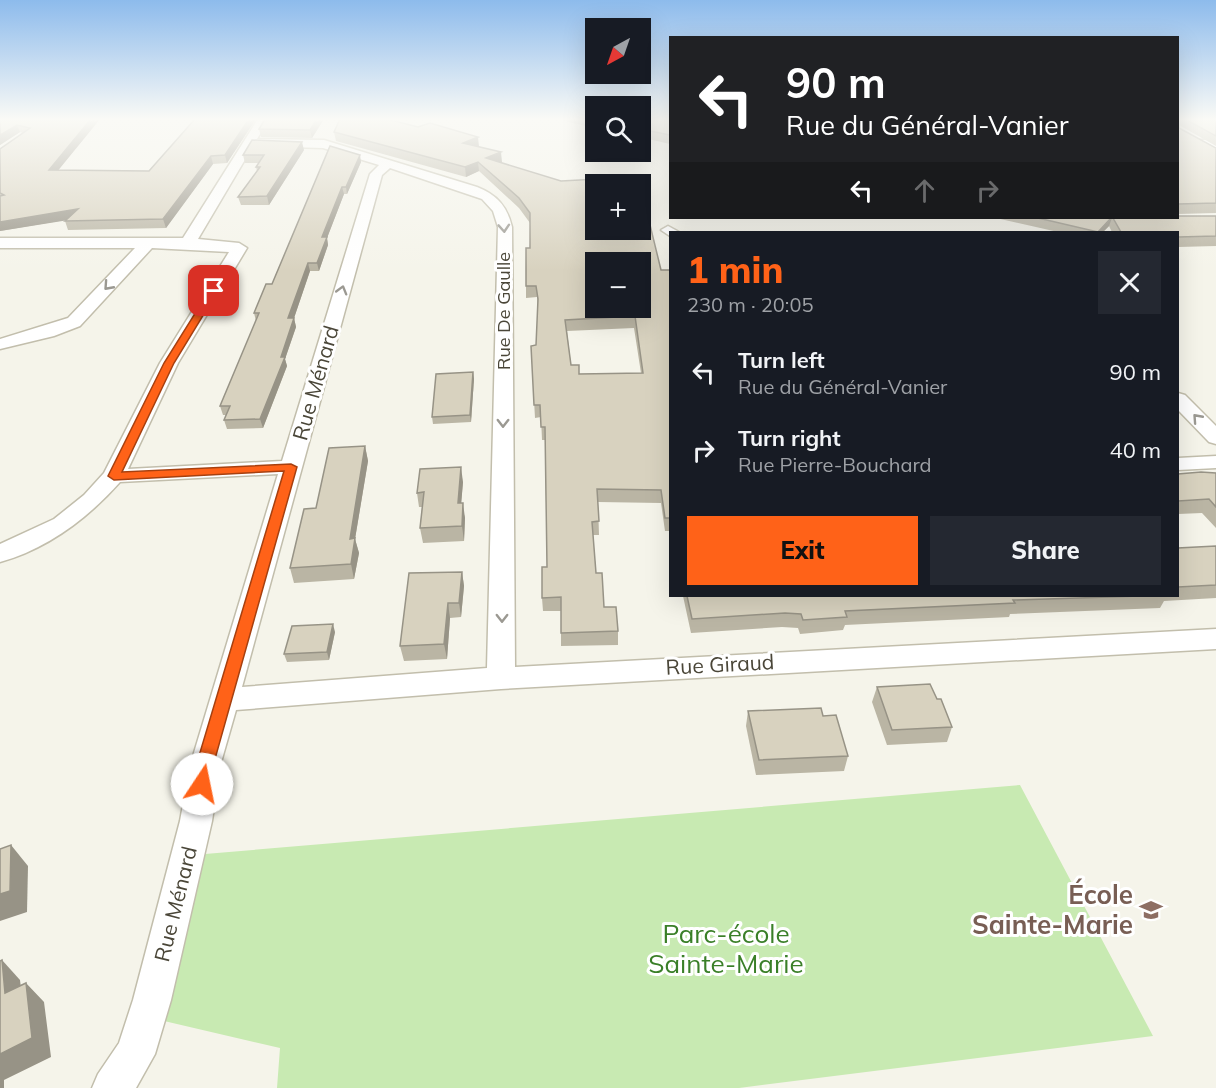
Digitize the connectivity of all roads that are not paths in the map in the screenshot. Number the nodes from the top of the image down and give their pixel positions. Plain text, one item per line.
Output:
1 (232, 170) edge
2 (381, 170) edge
3 (406, 170) edge
4 (0, 243) edge
5 (148, 243) junction
6 (188, 243) junction
7 (0, 344) edge
8 (1179, 400) edge
9 (1216, 438) edge
10 (1216, 462) edge
11 (1179, 464) edge
12 (291, 467) junction
13 (114, 476) junction
14 (0, 554) edge
15 (1216, 639) edge
16 (501, 678) junction
17 (224, 700) junction
18 (112, 1088) edge

1 - 6 street
12 -> 2 street, Rue Ménard
3 -> 16 street, Rue De Gaulle
4 - 5 street
5 - 6 street
5 -> 7 street
6 - 13 street
9 -> 8 street
10 - 11 street
12 - 13 street
12 - 17 street, Rue Ménard
13 - 14 street
15 - 16 street, Rue Giraud
16 - 17 street, Rue Giraud
17 - 18 street, Rue Ménard

